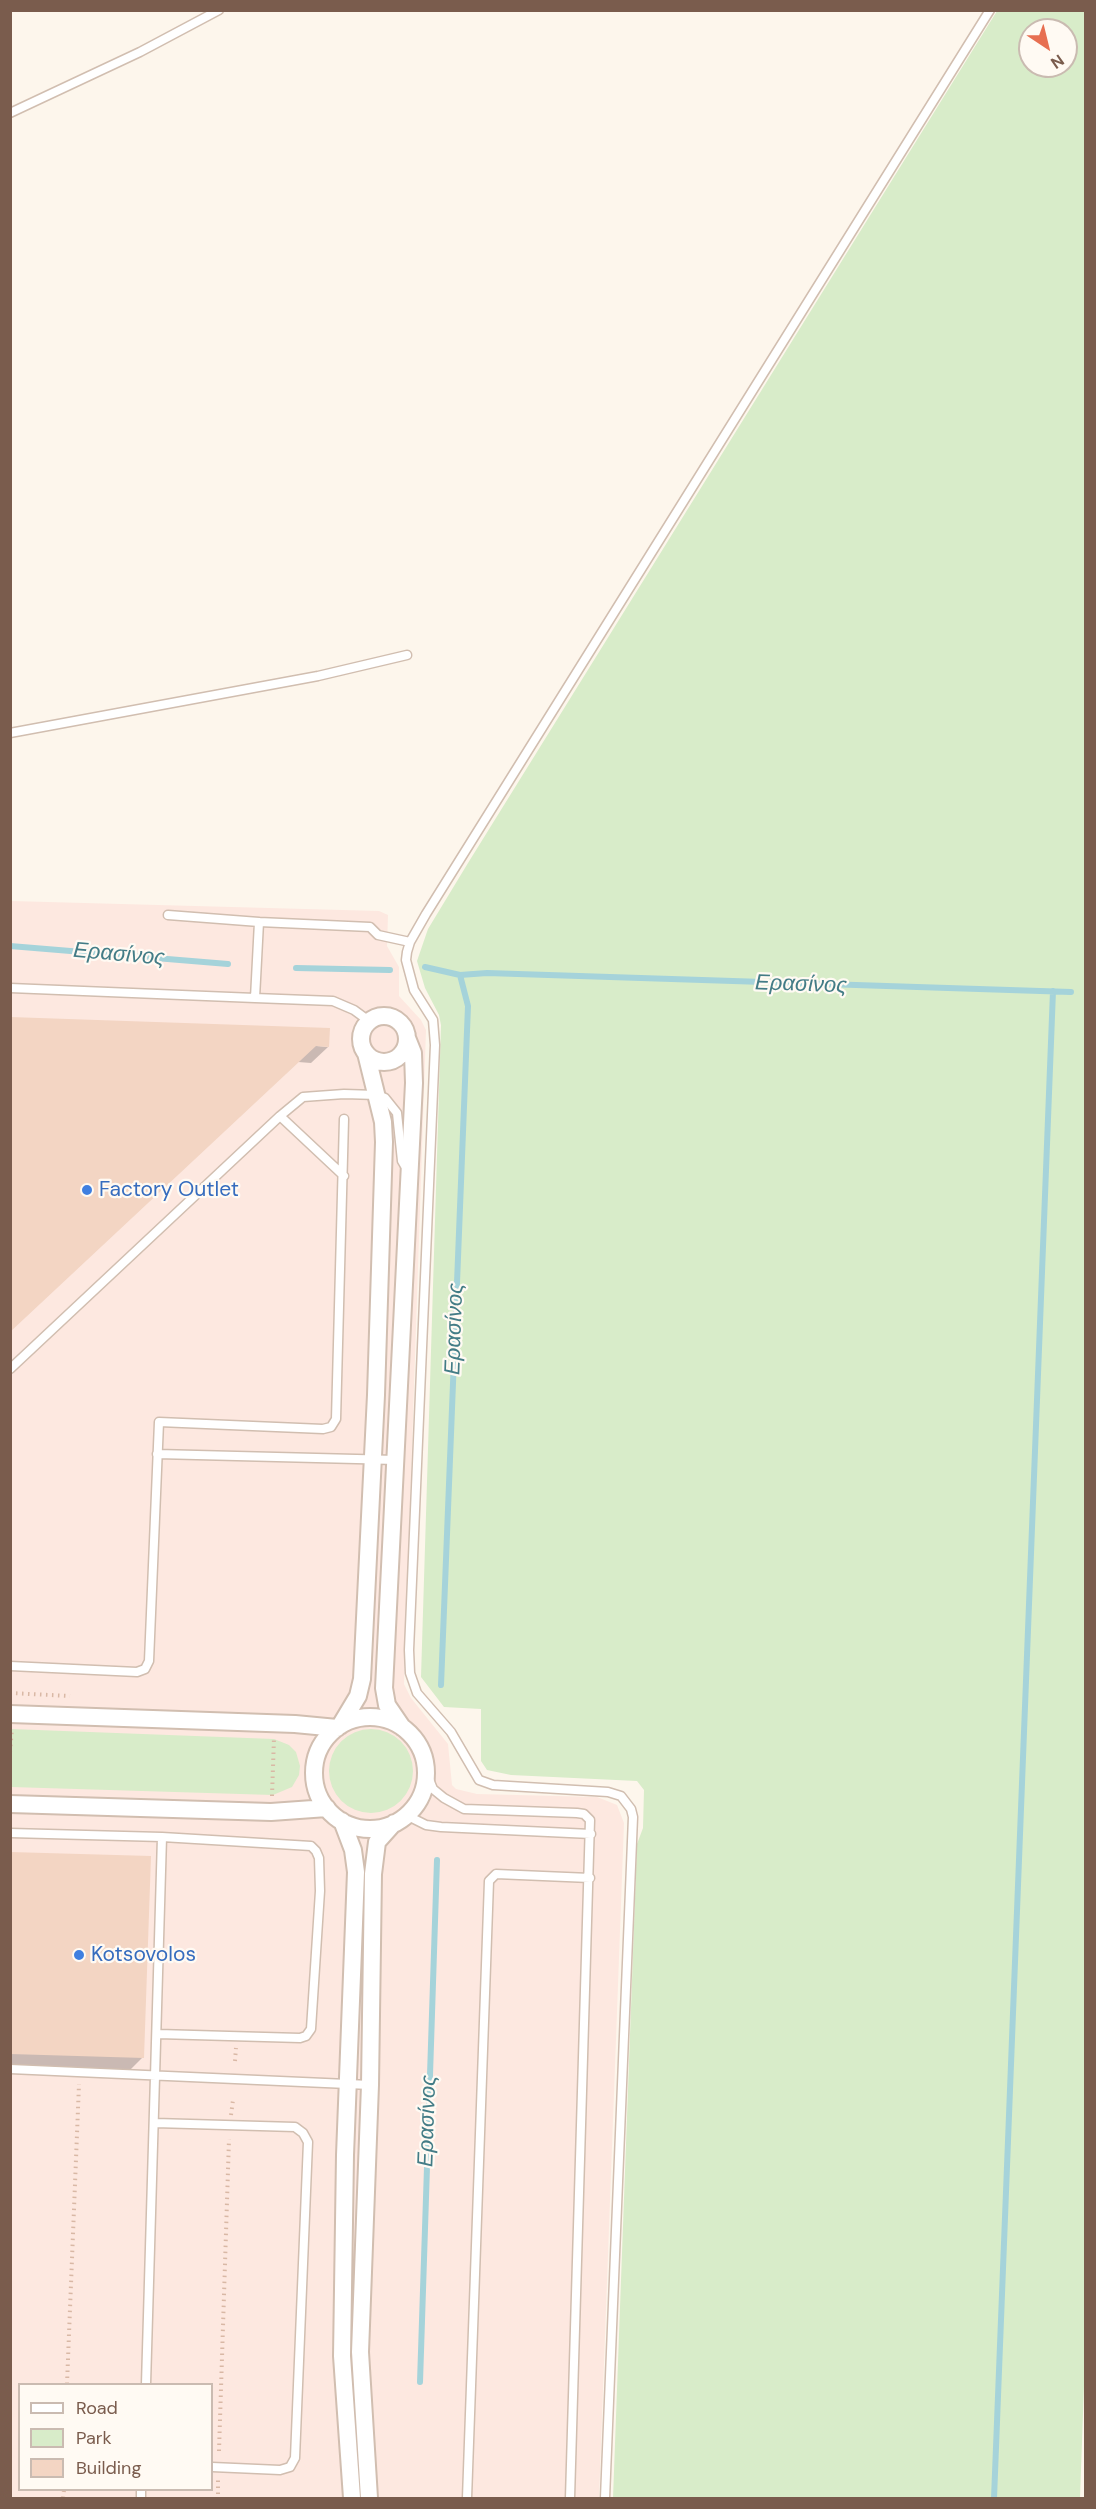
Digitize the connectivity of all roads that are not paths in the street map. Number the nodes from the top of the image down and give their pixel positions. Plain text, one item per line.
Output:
1 (219, 10) edge
2 (990, 10) edge
3 (10, 113) edge
4 (407, 656) dead end
5 (10, 734) edge
6 (168, 915) dead end
7 (259, 922) junction
8 (410, 942) junction
9 (10, 988) edge
10 (255, 998) junction
11 (369, 1021) junction
12 (408, 1038) junction
13 (366, 1053) junction
14 (377, 1095) junction
15 (280, 1116) junction
16 (344, 1119) dead end
17 (409, 1171) junction
18 (344, 1176) junction
19 (10, 1369) edge
20 (157, 1454) junction
21 (396, 1460) junction
22 (372, 1461) junction
23 (10, 1666) edge
24 (11, 1717) edge
25 (339, 1727) junction
26 (402, 1727) junction
27 (426, 1772) junction
28 (10, 1804) edge
29 (327, 1808) junction
30 (400, 1819) junction
31 (342, 1821) junction
32 (10, 1833) edge
33 (591, 1834) junction
34 (162, 1837) junction
35 (590, 1878) junction
36 (158, 2034) junction
37 (10, 2069) edge
38 (157, 2075) junction
39 (349, 2085) junction
40 (370, 2085) junction
41 (155, 2123) junction
42 (146, 2383) edge
43 (213, 2467) edge
44 (352, 2499) edge
45 (369, 2499) edge
46 (467, 2499) edge
47 (570, 2499) edge
48 (605, 2499) edge

1 - 3 lane
2 - 8 lane
4 - 5 lane
6 - 7 lane
7 - 8 lane
7 - 10 lane
8 - 48 lane
9 - 10 lane
10 - 11 lane
11 - 12 street
11 - 13 street
12 - 13 street
12 - 17 street
13 - 14 street
14 - 15 lane
14 - 17 lane
14 - 22 street
15 - 18 lane
15 - 19 lane
16 - 18 lane
17 - 21 street
18 - 20 lane
20 - 22 lane
20 - 23 lane
21 - 22 lane
21 - 26 street
22 - 25 street
24 - 25 street
25 - 26 street
25 - 29 street
26 - 27 street
27 - 30 street
27 - 33 lane
28 - 29 street
29 - 31 street
30 - 31 street
30 - 33 lane
30 - 40 street
31 - 39 street
32 - 34 lane
33 - 35 lane
34 - 36 lane
34 - 36 lane
35 - 46 lane
35 - 47 lane
36 - 38 lane
37 - 38 lane
38 - 39 lane
38 - 41 lane
39 - 40 lane
39 - 44 street
40 - 45 street
41 - 42 lane
41 - 43 lane

